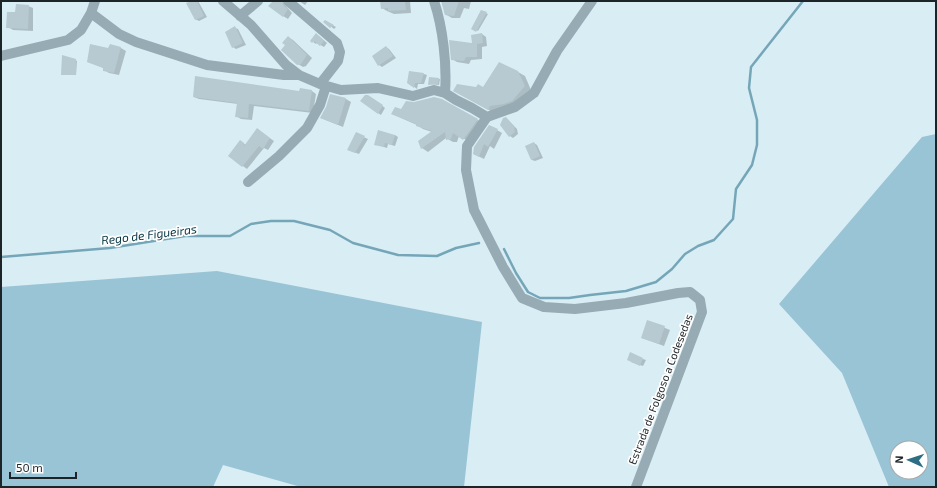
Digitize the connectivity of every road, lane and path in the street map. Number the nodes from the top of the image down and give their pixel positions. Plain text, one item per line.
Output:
1 (95, 1) edge
2 (223, 1) edge
3 (258, 1) edge
4 (288, 1) edge
5 (434, 1) edge
6 (592, 1) edge
7 (91, 13) junction
8 (240, 16) junction
9 (1, 56) edge
10 (299, 75) junction
11 (323, 85) junction
12 (445, 93) junction
13 (487, 117) junction
14 (248, 182) dead end
15 (636, 487) edge

1 - 7 street
2 - 8 street
3 - 8 street
4 - 11 street
5 - 12 street
6 - 13 street
7 - 9 street
7 - 10 street
8 - 10 street
10 - 11 street
11 - 12 street
11 - 14 street
12 - 13 street
13 - 15 street, Estrada de Folgoso a Codesedas

